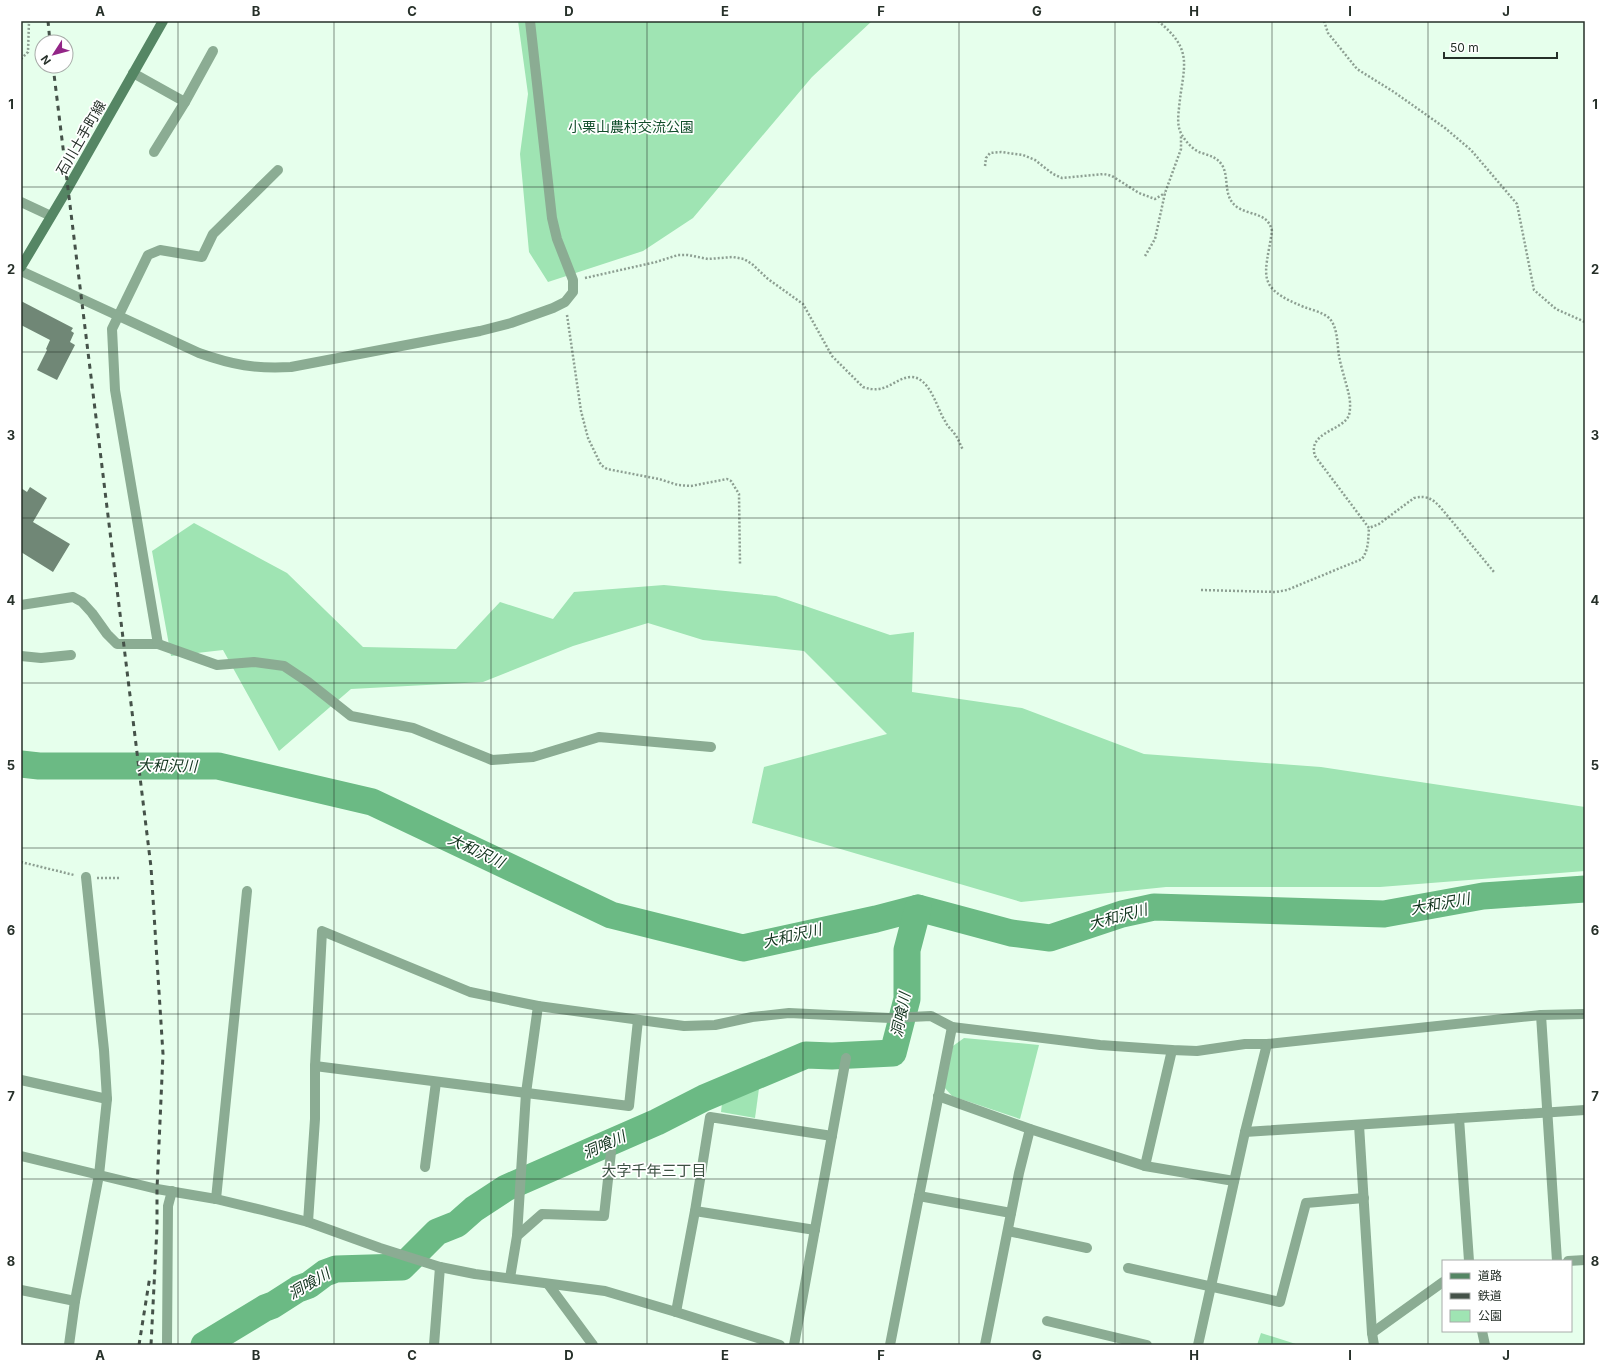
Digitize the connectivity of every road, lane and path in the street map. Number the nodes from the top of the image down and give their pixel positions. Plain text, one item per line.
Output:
1 (29, 21) edge
2 (163, 21) edge
3 (530, 21) edge
4 (1158, 21) edge
5 (1324, 21) edge
6 (213, 50) dead end
7 (21, 60) edge
8 (133, 73) junction
9 (185, 102) junction
10 (1181, 134) junction
11 (154, 152) dead end
12 (984, 166) dead end
13 (278, 170) dead end
14 (1165, 193) junction
15 (22, 201) edge
16 (51, 216) junction
17 (1145, 256) dead end
18 (21, 267) edge
19 (21, 271) edge
20 (573, 280) junction
21 (565, 302) junction
22 (118, 316) junction
23 (1585, 322) edge
24 (963, 450) dead end
25 (1370, 528) junction
26 (740, 564) dead end
27 (1494, 572) dead end
28 (1201, 590) dead end
29 (21, 605) edge
30 (158, 644) junction
31 (70, 655) dead end
32 (21, 656) edge
33 (711, 747) dead end
34 (21, 862) edge
35 (86, 877) junction
36 (120, 878) dead end
37 (247, 891) dead end
38 (538, 1006) junction
39 (1585, 1014) edge
40 (1541, 1015) junction
41 (638, 1020) junction
42 (952, 1027) junction
43 (1267, 1044) junction
44 (1172, 1050) junction
45 (846, 1058) dead end
46 (315, 1066) junction
47 (21, 1080) edge
48 (436, 1082) junction
49 (526, 1093) junction
50 (938, 1096) junction
51 (107, 1099) junction
52 (1585, 1110) edge
53 (1547, 1112) junction
54 (1458, 1118) junction
55 (1359, 1125) junction
56 (1030, 1129) junction
57 (1245, 1132) junction
58 (832, 1136) junction
59 (611, 1152) dead end
60 (21, 1156) edge
61 (1145, 1166) junction
62 (425, 1167) dead end
63 (99, 1175) junction
64 (1234, 1181) junction
65 (172, 1191) junction
66 (919, 1196) junction
67 (1364, 1198) junction
68 (216, 1199) junction
69 (695, 1211) junction
70 (1011, 1212) junction
71 (308, 1222) junction
72 (815, 1230) junction
73 (1008, 1230) junction
74 (517, 1236) junction
75 (1087, 1248) dead end
76 (1469, 1260) edge
77 (1557, 1260) edge
78 (1585, 1260) edge
79 (1572, 1261) edge
80 (440, 1267) junction
81 (1128, 1268) dead end
82 (510, 1278) junction
83 (1442, 1283) edge
84 (548, 1284) junction
85 (1211, 1286) junction
86 (21, 1290) edge
87 (75, 1301) junction
88 (676, 1312) junction
89 (1047, 1321) dead end
90 (1482, 1332) edge
91 (1372, 1333) junction
92 (69, 1345) edge
93 (167, 1345) edge
94 (434, 1345) edge
95 (593, 1345) edge
96 (780, 1345) edge
97 (794, 1345) edge
98 (890, 1345) edge
99 (985, 1345) edge
100 (1147, 1345) edge
101 (1198, 1345) edge
102 (1374, 1345) edge
103 (1485, 1345) edge

1 - 7 path
2 - 8 main road, 石川土手町線
3 - 20 street
4 - 10 path
5 - 23 path
6 - 9 street
8 - 9 street
8 - 16 main road, 石川土手町線
9 - 11 street
10 - 14 path
10 - 25 path
12 - 14 path
13 - 22 street
14 - 17 path
15 - 16 street
16 - 18 main road, 石川土手町線
19 - 22 street
20 - 21 street
20 - 24 path
21 - 22 street
21 - 26 path
22 - 30 street
25 - 27 path
25 - 28 path
29 - 30 street
30 - 33 street
31 - 32 street
34 - 35 path
35 - 36 path
35 - 51 street
37 - 68 street
38 - 41 street
38 - 46 street
38 - 49 street
39 - 40 street
40 - 43 street
40 - 53 street
41 - 42 street
41 - 49 street
42 - 44 street
42 - 50 street
43 - 44 street
43 - 57 street
44 - 61 street
45 - 58 street
46 - 48 street
46 - 71 street
47 - 51 street
48 - 49 street
48 - 62 street
49 - 74 street
50 - 56 street
50 - 66 street
51 - 63 street
52 - 53 street
53 - 54 street
53 - 77 street
54 - 55 street
54 - 76 street
55 - 57 street
55 - 67 street
56 - 61 street
56 - 70 street
57 - 64 street
58 - 69 street
58 - 72 street
59 - 74 street
60 - 63 street
61 - 64 street
63 - 65 street
63 - 87 street
64 - 85 street
65 - 68 street
65 - 93 street
66 - 70 street
66 - 98 street
67 - 85 street
67 - 91 street
68 - 71 street
69 - 72 street
69 - 88 street
70 - 73 street
71 - 80 street
72 - 97 street
73 - 75 street
73 - 99 street
74 - 82 street
78 - 79 street
80 - 82 street
80 - 94 street
81 - 85 street
82 - 84 street
83 - 91 street
84 - 88 street
84 - 95 street
85 - 101 street
86 - 87 street
87 - 92 street
88 - 96 street
89 - 100 street
90 - 103 street
91 - 102 street

